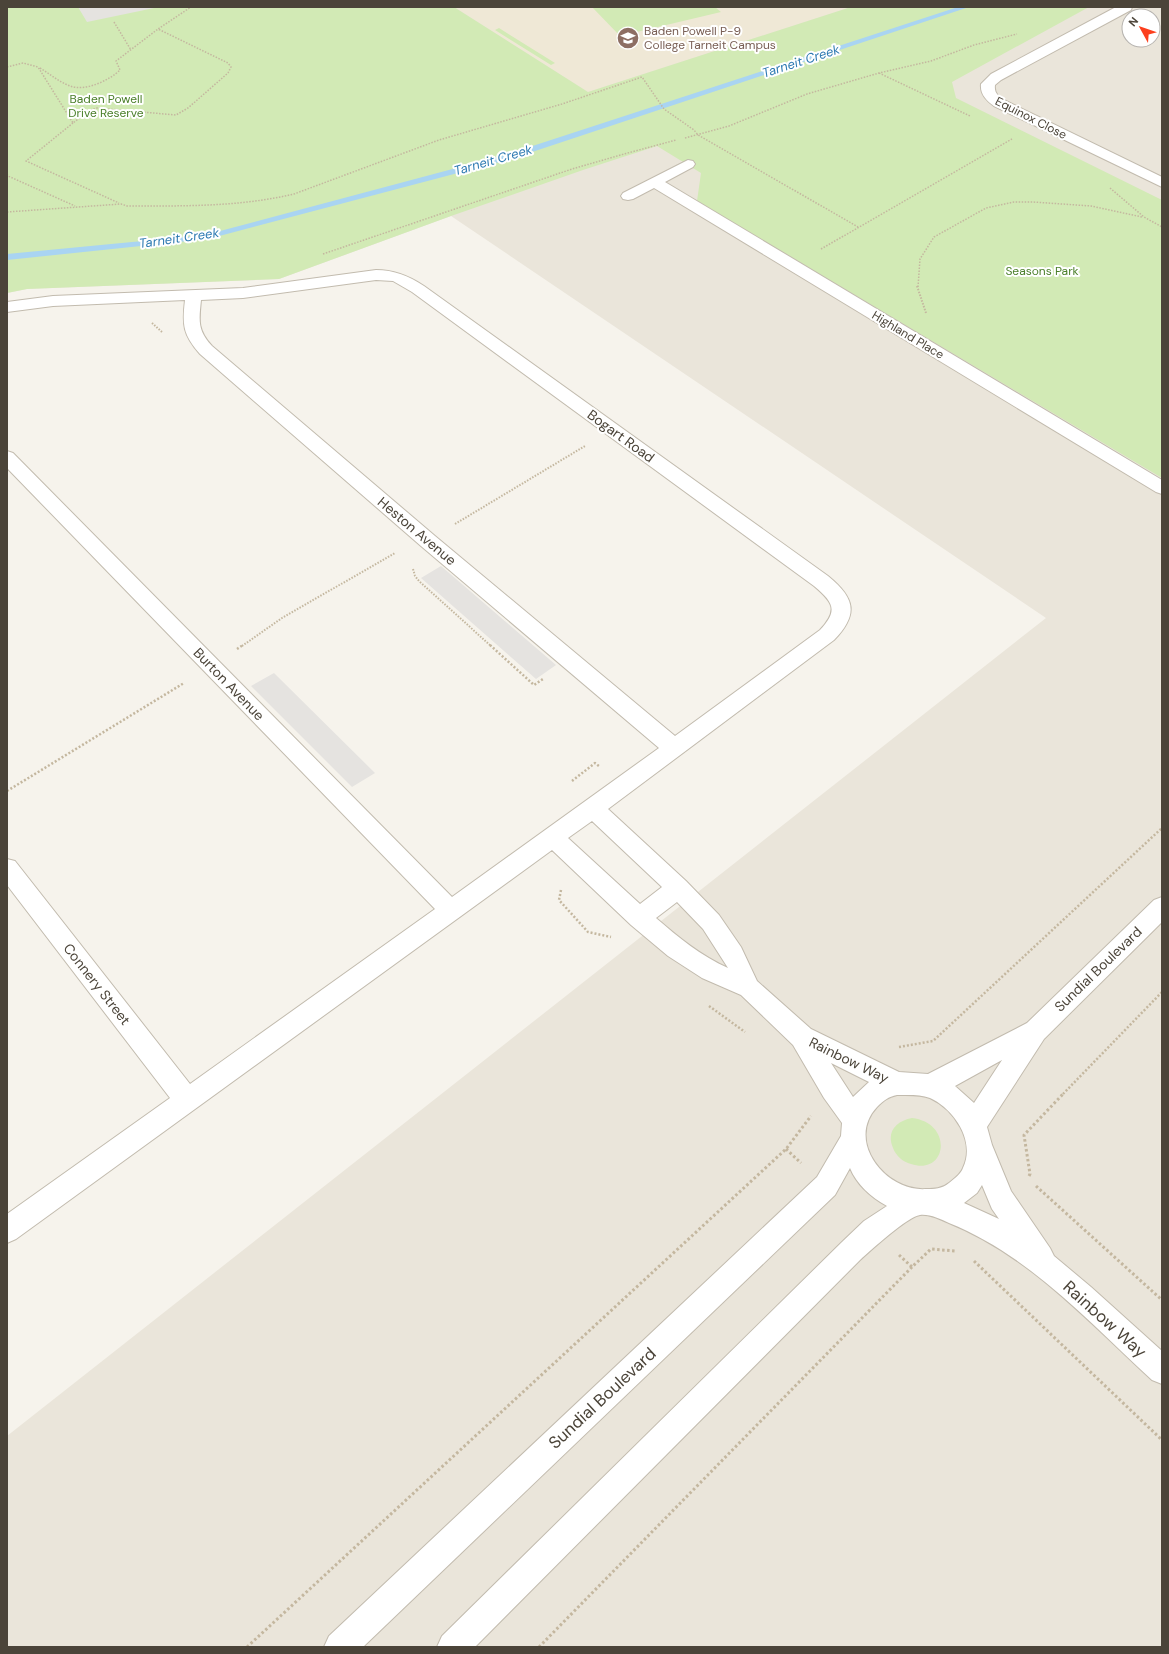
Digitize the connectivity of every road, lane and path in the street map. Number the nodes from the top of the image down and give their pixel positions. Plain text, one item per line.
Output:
1 (191, 7) edge
2 (1126, 7) edge
3 (114, 22) dead end
4 (158, 29) junction
5 (1018, 33) dead end
6 (131, 50) junction
7 (7, 67) edge
8 (38, 67) junction
9 (73, 123) junction
10 (698, 135) junction
11 (684, 138) dead end
12 (1014, 138) dead end
13 (677, 139) dead end
14 (688, 164) dead end
15 (7, 174) edge
16 (654, 182) junction
17 (1162, 183) edge
18 (628, 196) dead end
19 (121, 204) junction
20 (76, 207) junction
21 (7, 212) edge
22 (1144, 217) dead end
23 (858, 227) junction
24 (819, 250) dead end
25 (317, 256) dead end
26 (193, 296) junction
27 (7, 307) edge
28 (928, 318) dead end
29 (612, 429) junction
30 (7, 457) edge
31 (1162, 488) edge
32 (428, 541) junction
33 (212, 667) junction
34 (674, 748) junction
35 (7, 791) edge
36 (593, 808) junction
37 (1162, 828) edge
38 (553, 837) junction
39 (7, 868) edge
40 (678, 888) junction
41 (1162, 907) edge
42 (451, 911) junction
43 (639, 918) junction
44 (749, 988) junction
45 (1162, 992) edge
46 (1035, 1031) junction
47 (802, 1038) junction
48 (860, 1065) junction
49 (897, 1083) junction
50 (930, 1086) junction
51 (833, 1090) junction
52 (187, 1100) junction
53 (853, 1130) junction
54 (977, 1136) junction
55 (786, 1149) junction
56 (826, 1186) junction
57 (923, 1202) junction
58 (973, 1220) junction
59 (7, 1230) edge
60 (873, 1230) junction
61 (953, 1251) junction
62 (959, 1252) dead end
63 (970, 1258) dead end
64 (912, 1267) junction
65 (1049, 1268) junction
66 (1162, 1300) edge
67 (1162, 1370) edge
68 (1162, 1440) edge
69 (247, 1647) edge
70 (340, 1647) edge
71 (453, 1647) edge
72 (539, 1647) edge

1 - 4 path
2 - 17 street, Equinox Close
3 - 6 path
4 - 6 path
4 - 9 path
5 - 10 path
6 - 8 path
7 - 8 path
8 - 9 path
9 - 19 path
10 - 11 path
10 - 19 path
10 - 23 path
12 - 23 path
13 - 25 path
14 - 16 street
15 - 20 path
16 - 18 street
16 - 31 street, Highland Place
19 - 20 path
20 - 21 path
22 - 28 path
23 - 24 path
26 - 27 street
26 - 29 street, Bogart Road
26 - 32 street, Heston Avenue
29 - 32 path
29 - 34 street, Bogart Road
30 - 33 street, Burton Avenue
32 - 33 path
32 - 34 street, Heston Avenue
33 - 35 path
33 - 42 street, Burton Avenue
34 - 36 street
36 - 38 street
36 - 40 street
37 - 48 path
38 - 42 street
38 - 43 street
39 - 52 street, Connery Street
40 - 43 street
40 - 44 street
41 - 46 street, Sundial Boulevard
42 - 52 street
43 - 44 street
44 - 47 street, Rainbow Way
45 - 66 path
46 - 50 street, Sundial Boulevard
46 - 54 street, Sundial Boulevard
47 - 48 street, Rainbow Way
47 - 51 street, Rainbow Way
48 - 49 street, Rainbow Way
49 - 50 street
49 - 53 street
50 - 54 street
51 - 53 street, Rainbow Way
51 - 55 path
52 - 59 street
53 - 56 street, Sundial Boulevard
53 - 57 street
54 - 57 street
54 - 65 street, Rainbow Way
55 - 56 path
55 - 69 path
56 - 70 street, Sundial Boulevard
57 - 58 street, Rainbow Way
57 - 60 street
58 - 61 path
58 - 65 street, Rainbow Way
60 - 64 path
60 - 71 street
61 - 62 path
61 - 64 path
63 - 68 path
64 - 72 path
65 - 67 street, Rainbow Way

